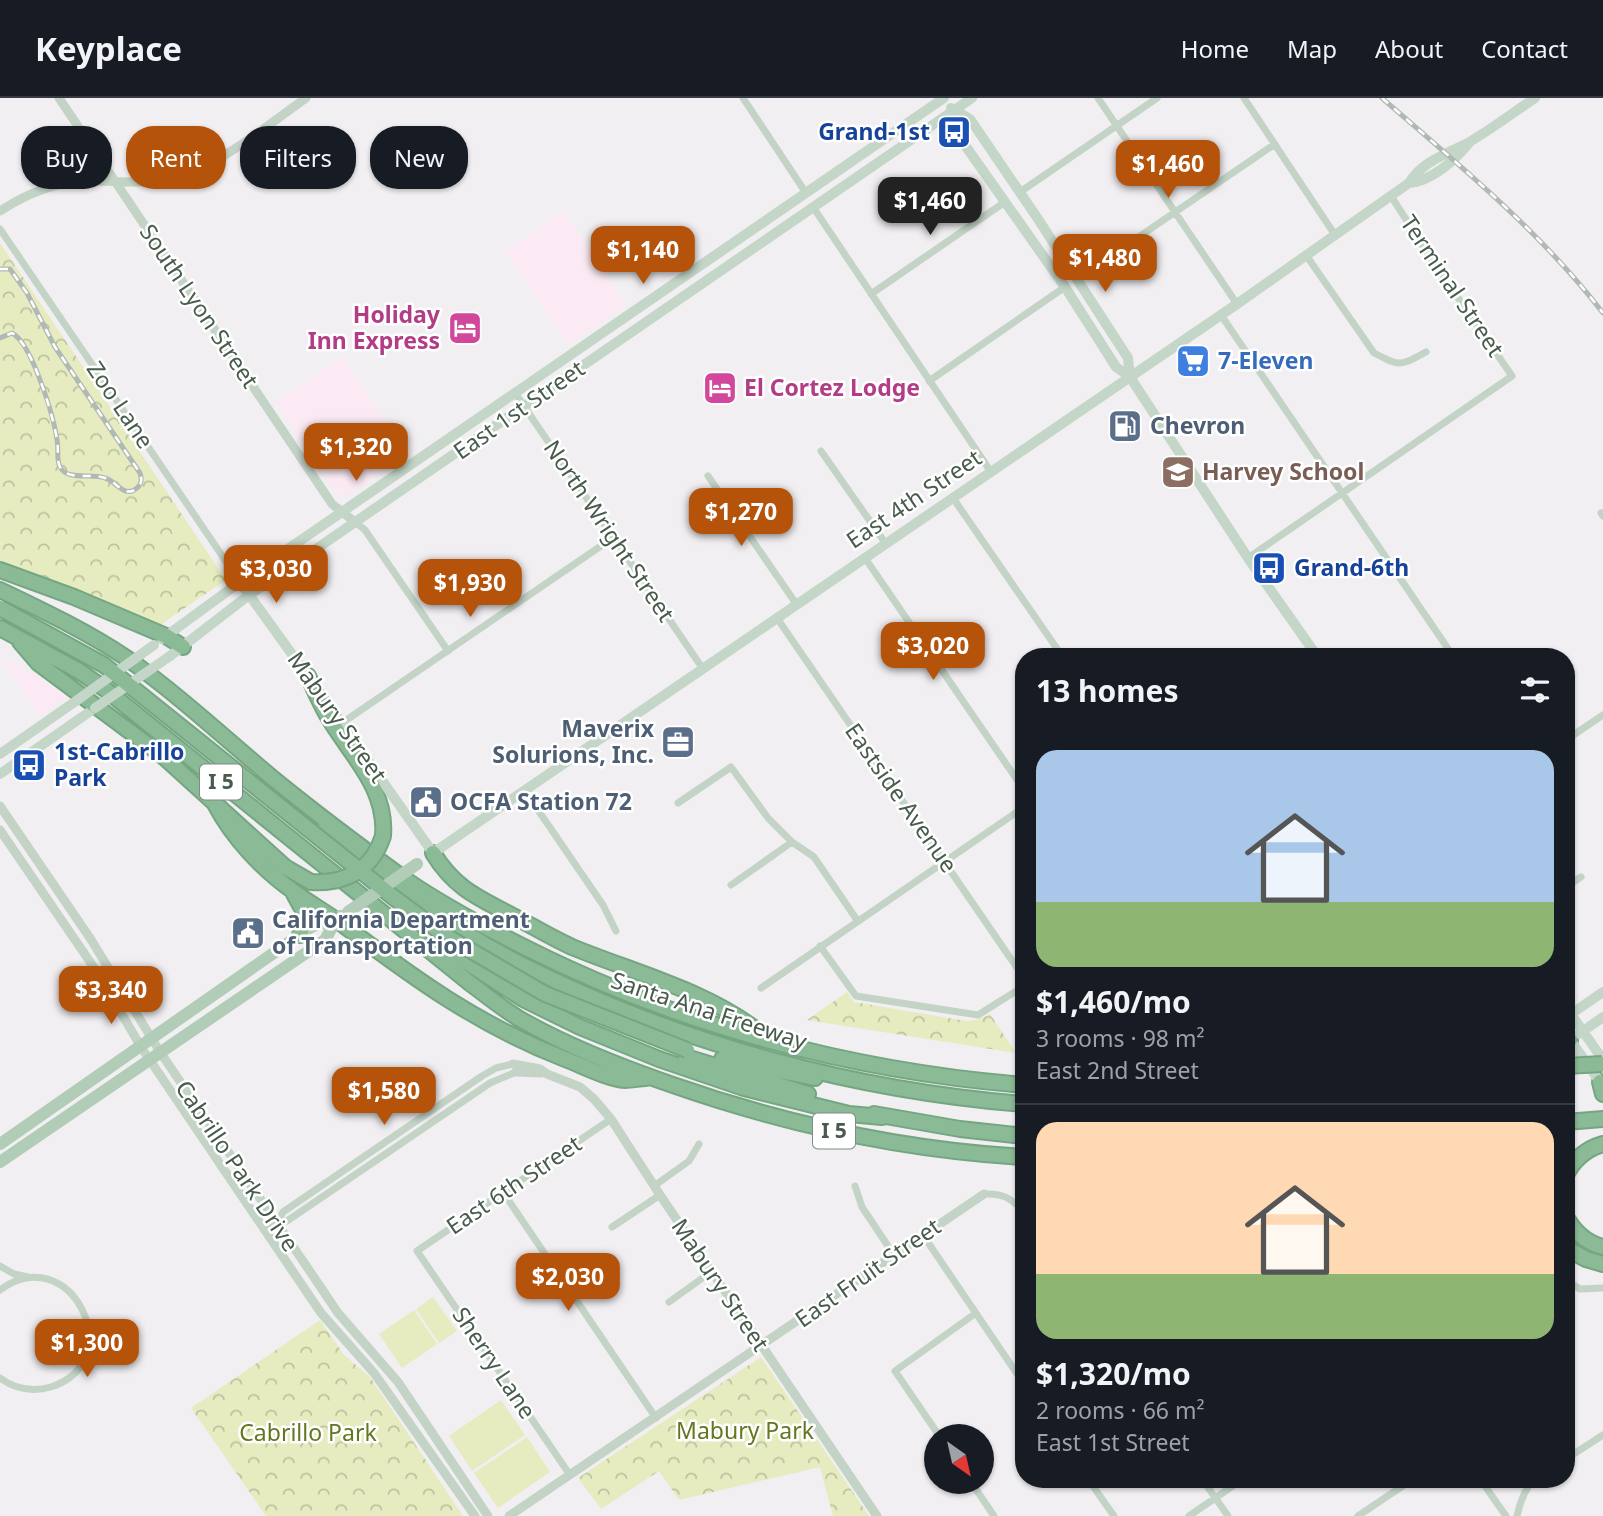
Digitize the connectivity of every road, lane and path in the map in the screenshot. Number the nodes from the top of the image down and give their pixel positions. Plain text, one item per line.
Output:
1 (59, 98) edge
2 (306, 98) edge
3 (743, 98) edge
4 (943, 98) edge
5 (972, 98) edge
6 (1098, 98) edge
7 (1157, 98) edge
8 (1244, 98) edge
9 (1535, 98) edge
10 (953, 111) junction
11 (79, 126) edge
12 (1117, 126) junction
13 (1275, 144) junction
14 (112, 176) edge
15 (112, 182) edge
16 (116, 182) junction
17 (44, 189) edge
18 (1020, 192) junction
19 (806, 193) junction
20 (1391, 196) junction
21 (1005, 202) junction
22 (813, 207) junction
23 (0, 211) edge
24 (1176, 212) junction
25 (0, 229) edge
26 (1335, 235) junction
27 (758, 245) junction
28 (1306, 256) junction
29 (1077, 279) junction
30 (1065, 287) junction
31 (872, 294) junction
32 (1237, 304) junction
33 (1221, 315) junction
34 (1426, 352) dead end
35 (1130, 377) junction
36 (929, 381) junction
37 (515, 393) junction
38 (524, 406) junction
39 (821, 451) dead end
40 (991, 472) junction
41 (708, 476) dead end
42 (1341, 494) junction
43 (953, 498) junction
44 (342, 512) junction
45 (355, 522) junction
46 (614, 537) junction
47 (886, 544) junction
48 (865, 558) junction
49 (1248, 558) junction
50 (0, 570) edge
51 (240, 582) junction
52 (0, 590) edge
53 (249, 595) junction
54 (797, 604) junction
55 (0, 608) edge
56 (0, 615) edge
57 (776, 618) junction
58 (6, 631) edge
59 (160, 640) junction
60 (183, 647) junction
61 (1056, 648) edge
62 (1311, 648) edge
63 (1447, 648) edge
64 (448, 651) junction
65 (703, 669) junction
66 (308, 676) junction
67 (1603, 715) edge
68 (342, 723) junction
69 (1575, 734) edge
70 (0, 754) edge
71 (0, 774) edge
72 (1015, 777) edge
73 (280, 784) junction
74 (525, 791) junction
75 (678, 803) dead end
76 (215, 804) junction
77 (0, 806) edge
78 (1015, 813) edge
79 (0, 830) edge
80 (792, 842) junction
81 (433, 853) junction
82 (944, 860) junction
83 (1581, 877) dead end
84 (1575, 881) edge
85 (731, 885) dead end
86 (291, 890) junction
87 (342, 916) junction
88 (857, 920) junction
89 (616, 931) dead end
90 (300, 935) junction
91 (420, 943) junction
92 (820, 946) junction
93 (1015, 965) edge
94 (761, 988) dead end
95 (1015, 992) edge
96 (1603, 992) edge
97 (1575, 1009) edge
98 (1603, 1017) edge
99 (1575, 1021) edge
100 (1583, 1031) junction
101 (1575, 1035) edge
102 (768, 1040) junction
103 (146, 1043) junction
104 (1575, 1049) edge
105 (687, 1053) junction
106 (154, 1056) junction
107 (1603, 1063) edge
108 (1575, 1065) edge
109 (514, 1068) joint
110 (650, 1077) junction
111 (875, 1084) junction
112 (1015, 1085) edge
113 (1602, 1088) edge
114 (1015, 1103) edge
115 (882, 1117) junction
116 (611, 1119) junction
117 (1600, 1119) edge
118 (1575, 1121) edge
119 (1015, 1135) edge
120 (1603, 1143) edge
121 (0, 1144) edge
122 (698, 1144) dead end
123 (1015, 1156) edge
124 (0, 1162) edge
125 (1575, 1162) edge
126 (654, 1186) junction
127 (855, 1186) dead end
128 (503, 1192) junction
129 (984, 1194) joint
130 (660, 1195) junction
131 (1015, 1204) edge
132 (276, 1223) junction
133 (612, 1227) dead end
134 (267, 1230) junction
135 (1575, 1230) edge
136 (923, 1235) junction
137 (1603, 1247) edge
138 (417, 1251) joint
139 (1575, 1253) edge
140 (894, 1255) junction
141 (1603, 1264) edge
142 (0, 1266) edge
143 (711, 1272) junction
144 (32, 1278) junction
145 (1575, 1286) edge
146 (1603, 1288) edge
147 (0, 1290) edge
148 (669, 1302) dead end
149 (976, 1313) junction
150 (761, 1347) junction
151 (1015, 1371) edge
152 (0, 1378) edge
153 (411, 1399) junction
154 (399, 1408) junction
155 (656, 1418) junction
156 (931, 1424) edge
157 (1603, 1435) edge
158 (1575, 1453) edge
159 (570, 1475) junction
160 (1094, 1488) edge
161 (1208, 1488) edge
162 (1229, 1488) edge
163 (1400, 1488) edge
164 (1486, 1488) edge
165 (1529, 1488) edge
166 (979, 1494) edge
167 (1215, 1498) junction
168 (475, 1516) edge
169 (488, 1516) edge
170 (509, 1516) edge
171 (877, 1516) edge
172 (994, 1516) edge
173 (1114, 1516) edge
174 (1189, 1516) edge
175 (1228, 1516) edge
176 (1358, 1516) edge
177 (1506, 1516) edge
178 (1517, 1516) edge

1 - 11 street, South Lyon Street
2 - 16 street
3 - 19 street
4 - 10 main road
4 - 19 main road, East 1st Street
5 - 10 main road, East 1st Street
6 - 12 street
7 - 12 street
8 - 13 street
9 - 20 main road, East 4th Street
10 - 18 main road
10 - 21 main road
10 - 22 main road, East 1st Street
12 - 18 street
12 - 24 street
13 - 24 street
13 - 26 street
14 - 16 street, South Lyon Street
15 - 16 street
16 - 44 street, South Lyon Street
17 - 23 street
18 - 29 main road
19 - 27 main road
19 - 37 main road, East 1st Street
20 - 26 main road, East 4th Street
20 - 42 street, Terminal Street
21 - 30 main road
21 - 31 street
22 - 27 main road, East 1st Street
22 - 31 street
24 - 29 street
24 - 32 street
25 - 51 street, Zoo Lane
26 - 28 main road, East 4th Street
27 - 38 main road, East 1st Street
28 - 32 main road, East 4th Street
28 - 34 street
29 - 35 main road
30 - 35 main road
30 - 36 street
31 - 36 street
32 - 33 main road, East 4th Street
33 - 35 main road, East 4th Street
33 - 42 street
35 - 40 main road, East 4th Street
35 - 49 main road
36 - 40 street
37 - 38 street, North Wright Street
37 - 44 main road, East 1st Street
38 - 45 main road, East 1st Street
38 - 46 street, North Wright Street
39 - 47 street
40 - 43 main road, East 4th Street
41 - 54 street
42 - 49 street
42 - 63 street
43 - 47 main road, East 4th Street
43 - 61 street
44 - 45 street, South Lyon Street
44 - 51 main road, East 1st Street
45 - 53 main road, East 1st Street
45 - 64 street
46 - 64 street
46 - 65 street, North Wright Street
47 - 48 main road, East 4th Street
48 - 54 main road, East 4th Street
48 - 72 street
49 - 62 main road
50 - 59 highway
51 - 53 main road, Mabury Street
51 - 59 main road, East 1st Street
52 - 73 highway, Santa Ana Freeway / I 5
53 - 60 main road, East 1st Street
53 - 66 main road, Mabury Street
54 - 57 main road, East 4th Street
55 - 105 highway, bridge
56 - 105 highway, bridge
57 - 65 main road, East 4th Street
57 - 82 street, Eastside Avenue
58 - 76 highway
58 - 91 highway, I 5
59 - 60 highway
59 - 70 main road, East 1st Street, bridge
60 - 71 main road, East 1st Street, bridge
64 - 68 street
65 - 74 main road, East 4th Street
66 - 68 main road, Mabury Street
66 - 76 highway, bridge
67 - 69 street
68 - 81 main road, Mabury Street
73 - 102 highway, Santa Ana Freeway / I 5
73 - 111 highway, Santa Ana Freeway / I 5
74 - 81 main road, East 4th Street
74 - 89 street
75 - 80 street
76 - 86 highway
77 - 103 street, Cabrillo Park Drive
78 - 82 street
79 - 103 street, Cabrillo Park Drive
80 - 85 street
80 - 88 street
81 - 87 main road, East 4th Street, bridge
81 - 102 highway
82 - 88 street
82 - 93 street, Eastside Avenue
83 - 84 street
86 - 87 highway
86 - 90 highway
87 - 90 main road, East 4th Street
87 - 106 main road, East 4th Street
87 - 110 highway
88 - 92 street
90 - 103 main road, East 4th Street
91 - 110 highway, I 5
91 - 115 highway, I 5
92 - 94 street
92 - 95 street
96 - 97 main road
98 - 100 main road
99 - 100 main road
100 - 101 main road
100 - 107 main road
102 - 112 highway, Santa Ana Freeway / I 5
103 - 106 street, Cabrillo Park Drive
103 - 121 main road, East 4th Street
104 - 113 main road
105 - 111 highway
105 - 115 highway
106 - 124 main road, East 4th Street
106 - 132 street, Cabrillo Park Drive
106 - 134 street, Cabrillo Park Drive
107 - 108 highway, bridge
109 - 116 street, Mabury Street
109 - 132 street
110 - 123 highway, I 5
111 - 114 highway, Santa Ana Freeway
115 - 119 highway, I 5
116 - 126 street, Mabury Street
116 - 128 street, East 6th Street
117 - 118 highway
120 - 125 highway
122 - 126 street
126 - 130 street, Mabury Street
127 - 140 street
128 - 138 street, East 6th Street
128 - 155 street
129 - 131 street
129 - 136 street, East Fruit Street
130 - 133 street
130 - 143 street, Mabury Street
132 - 134 street
132 - 153 street, Cabrillo Park Drive
134 - 154 street, Cabrillo Park Drive
135 - 137 highway
136 - 140 street, East Fruit Street
136 - 149 street
138 - 159 street, Sherry Lane
139 - 141 highway
140 - 150 street, East Fruit Street
142 - 144 street
143 - 148 street
143 - 150 street, Mabury Street
144 - 147 street
144 - 152 street
145 - 146 street
149 - 151 street
149 - 156 street
150 - 155 street, East Fruit Street
150 - 171 street, Mabury Street
153 - 154 street
153 - 169 street, Cabrillo Park Drive
154 - 168 street, Cabrillo Park Drive
155 - 159 street, East Fruit Street
157 - 158 street
159 - 170 street, East Fruit Street
160 - 173 street
161 - 167 street
162 - 167 street
163 - 176 street
164 - 177 street
165 - 178 street
166 - 172 street
167 - 174 street
167 - 175 street

